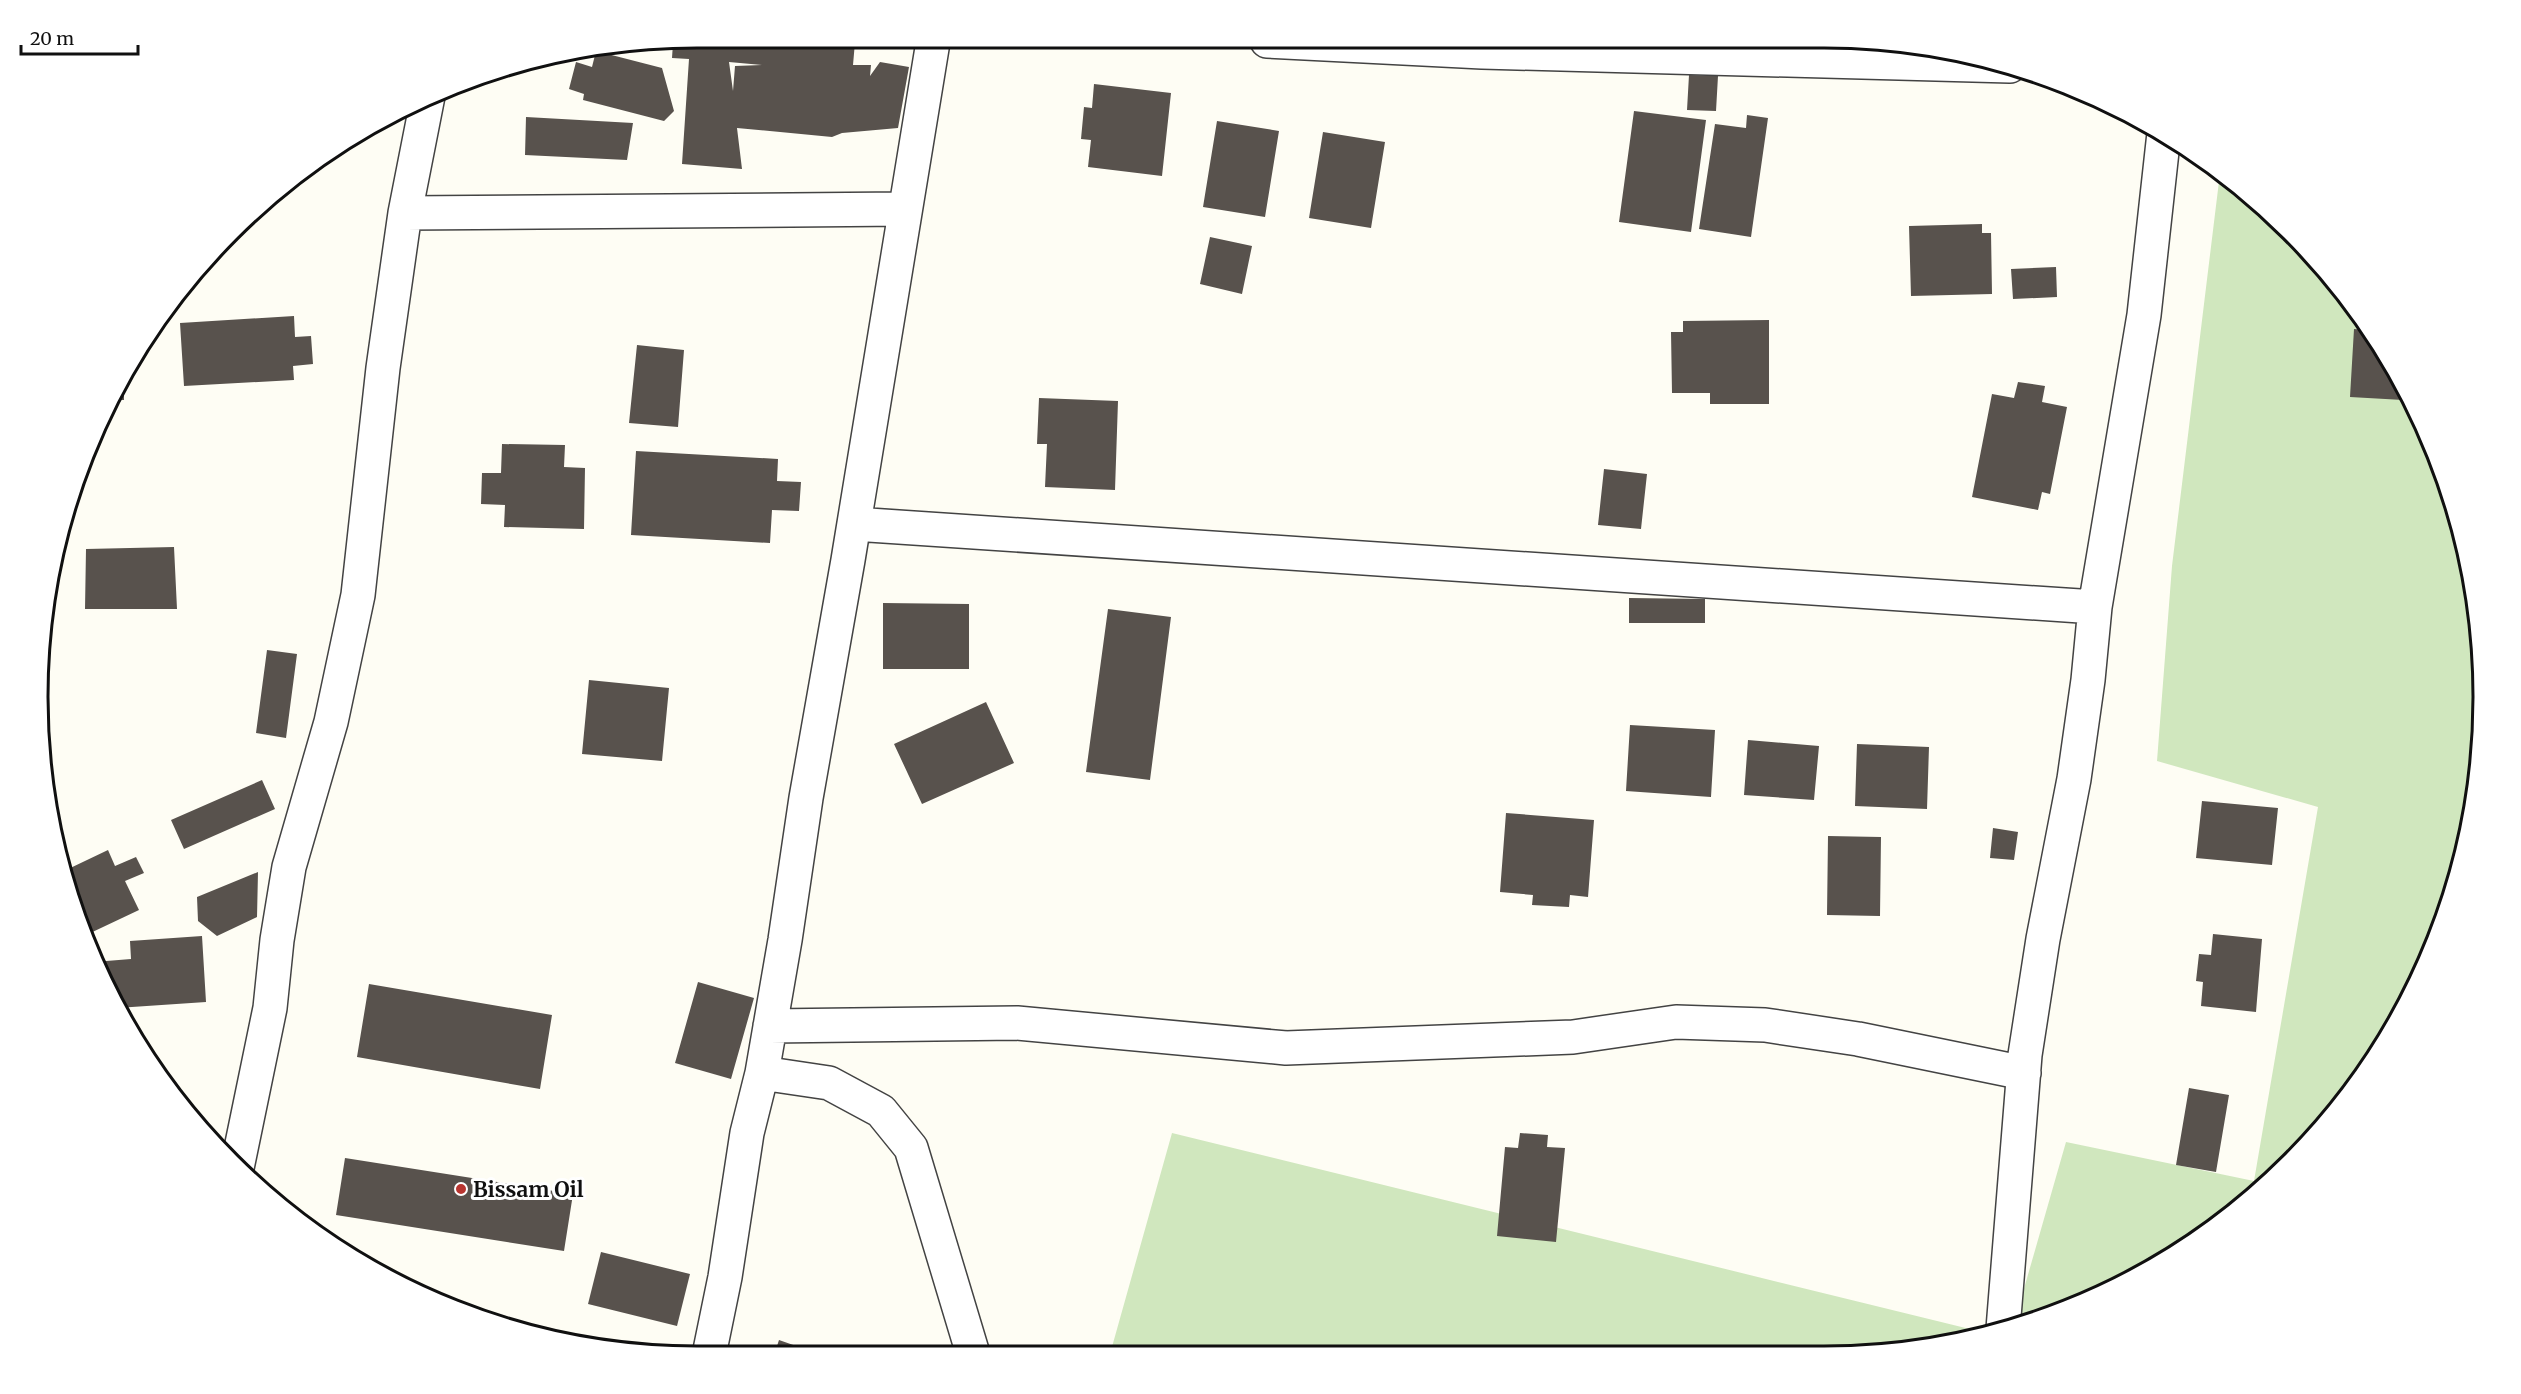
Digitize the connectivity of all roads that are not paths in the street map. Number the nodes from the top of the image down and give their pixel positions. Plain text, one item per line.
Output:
1 (932, 48) edge
2 (1411, 48) edge
3 (1971, 65) edge
4 (426, 108) edge
5 (2163, 144) edge
6 (905, 209) junction
7 (405, 213) junction
8 (854, 524) junction
9 (2095, 607) junction
10 (771, 1026) junction
11 (762, 1073) junction
12 (2024, 1074) junction
13 (239, 1157) edge
14 (2004, 1321) edge
15 (712, 1346) edge
16 (971, 1346) edge

1 - 6 street
2 - 3 street
4 - 7 street
5 - 9 street
6 - 7 street
6 - 8 street
7 - 13 street
8 - 9 street
8 - 10 street
9 - 12 street
10 - 11 street
10 - 12 street
11 - 15 street
11 - 16 street
12 - 14 street

